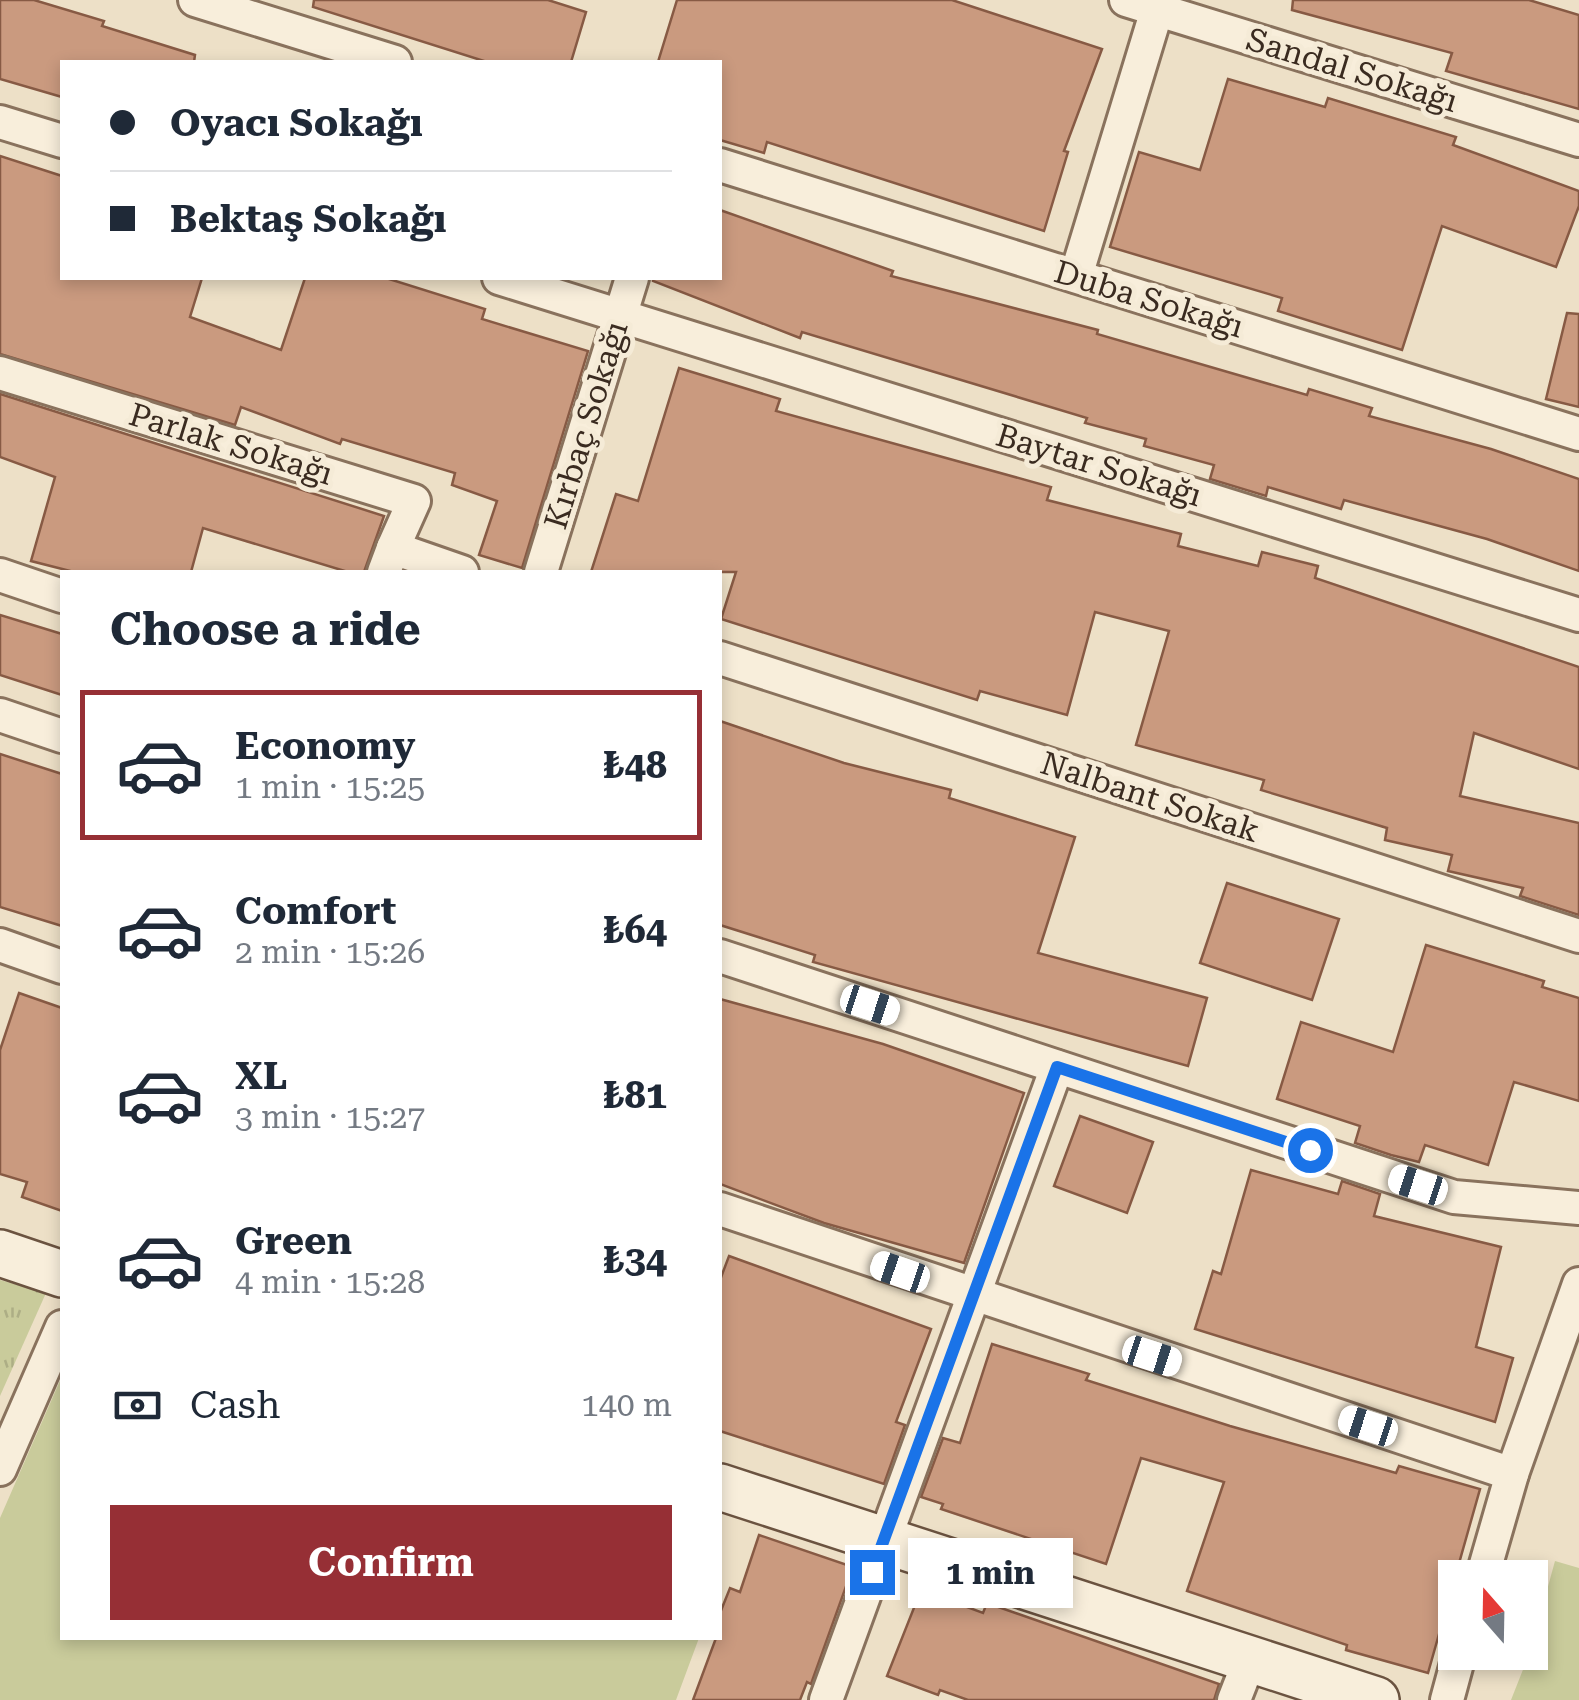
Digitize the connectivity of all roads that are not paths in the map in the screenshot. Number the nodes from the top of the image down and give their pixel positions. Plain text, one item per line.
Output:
1 (195, 0) edge
2 (1148, 3) edge
3 (388, 60) edge
4 (0, 122) edge
5 (60, 140) edge
6 (1579, 140) edge
7 (722, 165) edge
8 (1076, 276) junction
9 (506, 280) edge
10 (631, 280) edge
11 (620, 315) junction
12 (0, 373) edge
13 (1579, 434) edge
14 (388, 560) edge
15 (450, 570) edge
16 (542, 570) edge
17 (0, 575) edge
18 (60, 595) edge
19 (1579, 616) edge
20 (722, 659) edge
21 (0, 715) edge
22 (60, 735) edge
23 (1579, 936) edge
24 (0, 945) edge
25 (722, 957) edge
26 (60, 966) edge
27 (1057, 1067) junction
28 (1579, 1208) edge
29 (722, 1210) edge
30 (0, 1254) edge
31 (60, 1273) edge
32 (1579, 1284) edge
33 (972, 1296) junction
34 (60, 1332) edge
35 (0, 1469) edge
36 (1512, 1474) junction
37 (722, 1489) edge
38 (884, 1540) junction
39 (1487, 1560) edge
40 (1455, 1670) edge
41 (1242, 1679) edge
42 (826, 1700) edge
43 (1376, 1700) edge
44 (1447, 1700) edge

1 - 3 street
2 - 6 street, Sandal Sokağı
2 - 8 street
4 - 5 street
7 - 8 street, Duba Sokağı
8 - 13 street, Duba Sokağı
9 - 11 street, Baytar Sokağı
10 - 11 street, Kırbaç Sokağı
11 - 16 street, Kırbaç Sokağı
11 - 19 street, Baytar Sokağı
12 - 14 street, Parlak Sokağı
14 - 15 street
17 - 18 street
20 - 23 street, Nalbant Sokak
21 - 22 street
24 - 26 street
25 - 27 street
27 - 28 street
27 - 33 street
29 - 33 street
30 - 31 main road
32 - 36 street
33 - 36 street
33 - 38 street
34 - 35 street
36 - 39 street
37 - 38 main road
38 - 41 main road
38 - 42 street
40 - 44 street
41 - 43 main road

